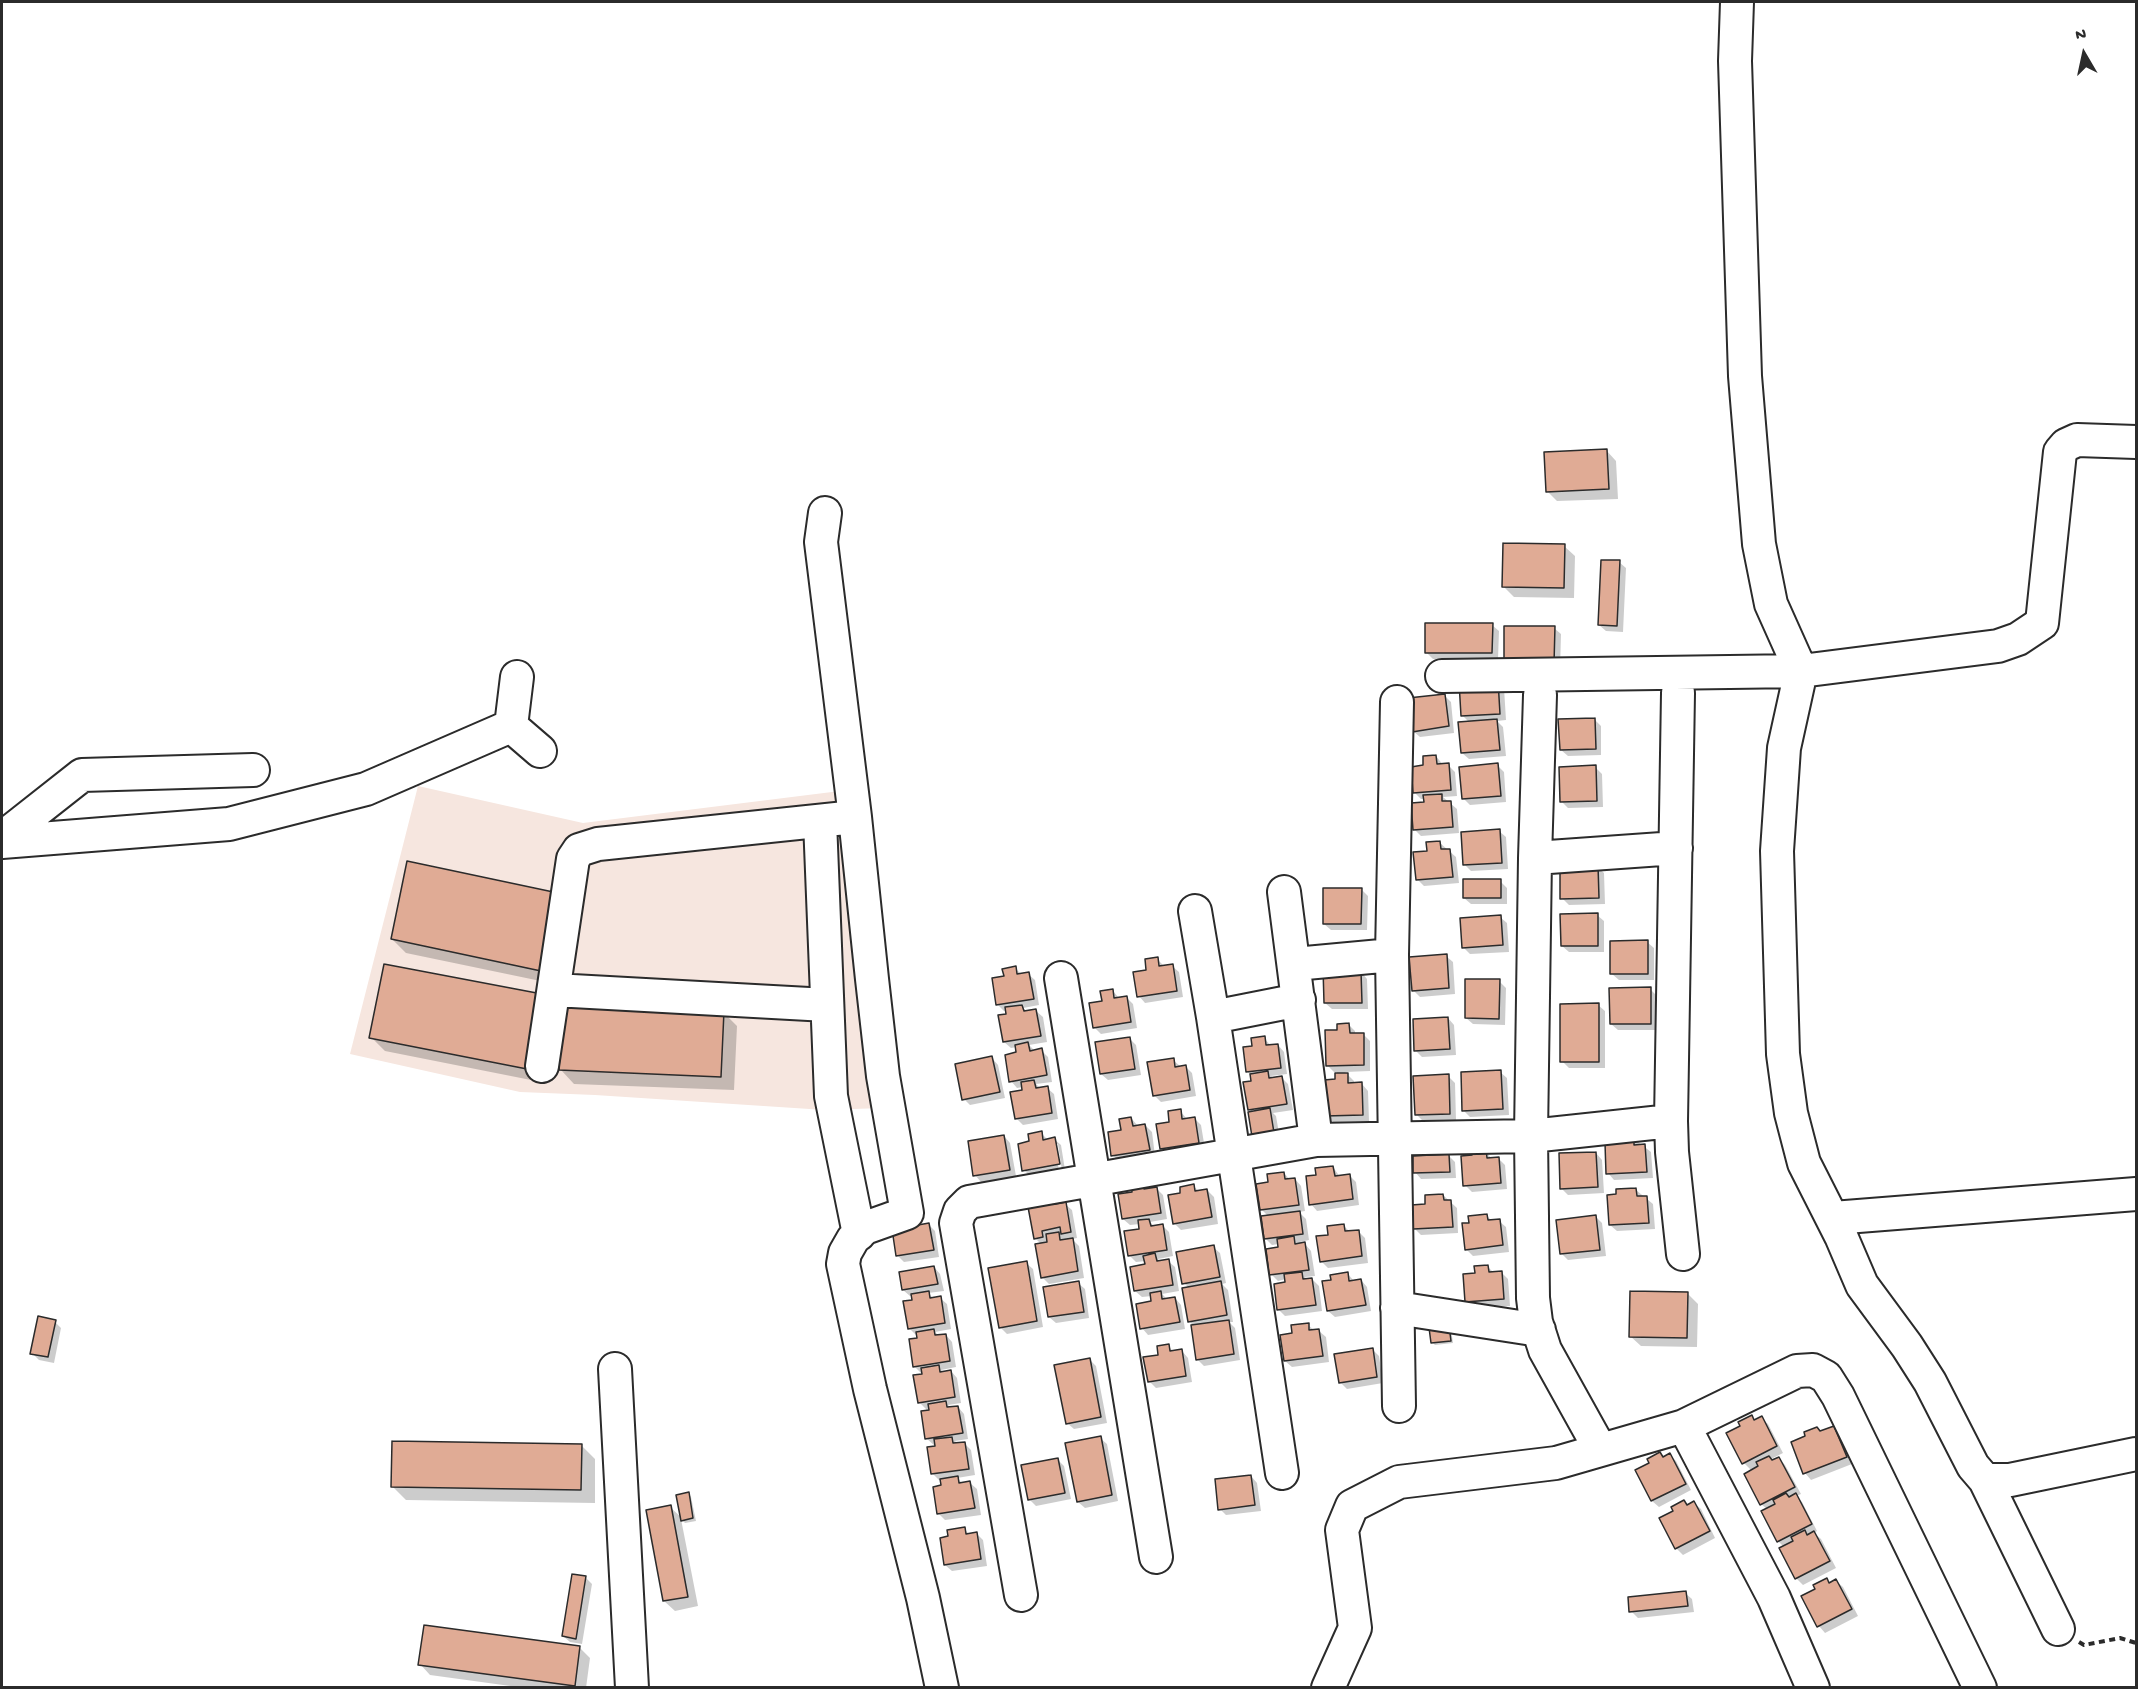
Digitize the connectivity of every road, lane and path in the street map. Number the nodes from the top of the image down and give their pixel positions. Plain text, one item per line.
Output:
1 (1737, 2) edge
2 (2136, 442) edge
3 (825, 513) dead end
4 (1801, 670) junction
5 (1442, 676) dead end
6 (517, 677) dead end
7 (1678, 693) dead end
8 (1540, 695) dead end
9 (1397, 702) dead end
10 (511, 726) junction
11 (540, 751) dead end
12 (253, 770) dead end
13 (855, 817) junction
14 (820, 821) junction
15 (2, 840) edge
16 (1676, 848) junction
17 (1534, 858) junction
18 (1284, 892) dead end
19 (1195, 911) dead end
20 (1392, 955) junction
21 (1295, 964) junction
22 (1061, 978) dead end
23 (554, 990) junction
24 (1299, 1000) junction
25 (827, 1005) junction
26 (1213, 1017) junction
27 (542, 1066) dead end
28 (1671, 1121) junction
29 (1531, 1136) junction
30 (1394, 1139) junction
31 (1316, 1140) junction
32 (1234, 1155) junction
33 (1093, 1179) junction
34 (2136, 1194) edge
35 (1833, 1218) junction
36 (859, 1234) junction
37 (1683, 1254) dead end
38 (1397, 1308) junction
39 (1539, 1330) junction
40 (615, 1369) dead end
41 (1399, 1406) dead end
42 (1684, 1426) junction
43 (1600, 1449) junction
44 (2136, 1455) edge
45 (1282, 1473) dead end
46 (1985, 1480) junction
47 (1156, 1557) dead end
48 (1021, 1595) dead end
49 (2058, 1629) joint
50 (2136, 1643) edge
51 (632, 1688) edge
52 (942, 1688) edge
53 (1328, 1688) edge
54 (1813, 1688) edge
55 (1980, 1688) edge

1 - 4 street
2 - 4 street
3 - 13 street
4 - 5 street
4 - 35 street
6 - 10 street
7 - 16 street
8 - 17 street
9 - 20 street
10 - 11 street
10 - 15 street
12 - 15 street
13 - 14 street
13 - 36 street
14 - 23 street
14 - 25 street
16 - 17 street
16 - 28 street
17 - 29 street
18 - 21 street
19 - 26 street
20 - 21 street
20 - 30 street
21 - 24 street
22 - 33 street
23 - 25 street
23 - 27 street
24 - 26 street
24 - 31 street
25 - 36 street
26 - 32 street
28 - 29 street
28 - 37 street
29 - 30 street
29 - 39 street
30 - 31 street
30 - 38 street
31 - 32 street
32 - 33 street
32 - 45 street
33 - 47 street
33 - 48 street
34 - 35 street
35 - 46 street
36 - 52 street
38 - 39 street
38 - 41 street
39 - 43 street
40 - 51 street
42 - 43 street
42 - 54 street
42 - 55 street
43 - 53 street
44 - 46 street
46 - 49 street
49 - 50 path

